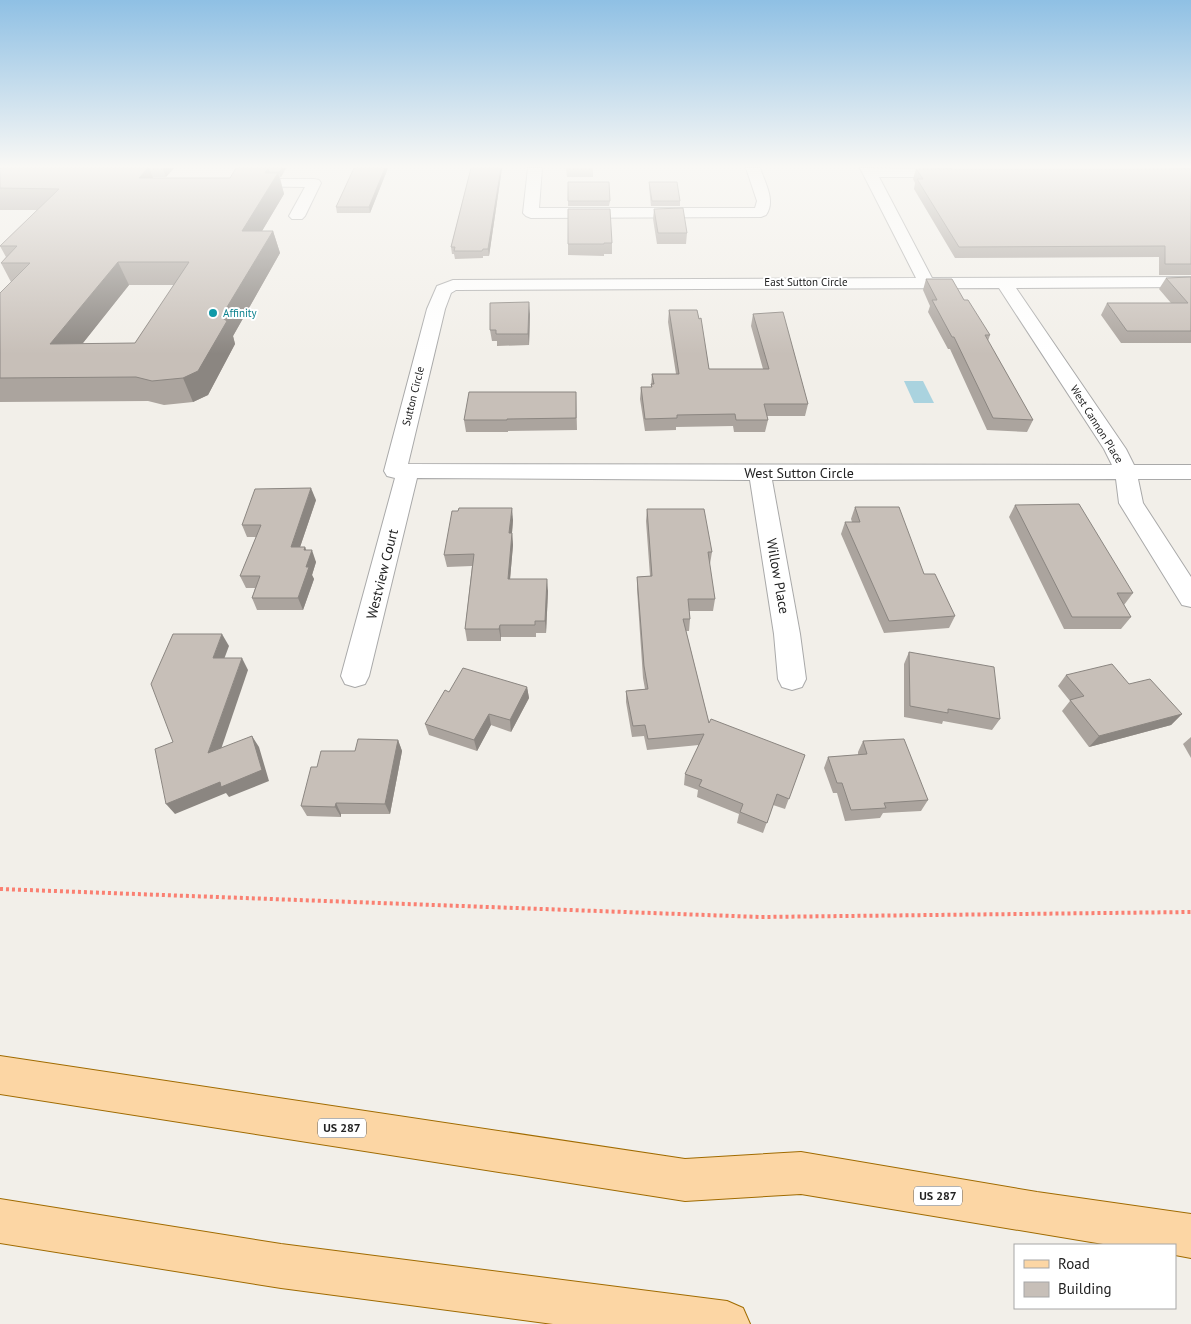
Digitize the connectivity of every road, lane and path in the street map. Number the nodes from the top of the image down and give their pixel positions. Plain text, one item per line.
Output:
1 (899, 230) edge
2 (926, 282) junction
3 (1004, 282) junction
4 (1191, 282) edge
5 (436, 309) joint
6 (408, 471) junction
7 (1126, 472) junction
8 (1191, 472) edge
9 (760, 473) junction
10 (1191, 598) edge
11 (354, 676) dead end
12 (792, 679) dead end
13 (0, 889) edge
14 (1191, 912) edge
15 (0, 1075) edge
16 (0, 1221) edge
17 (1191, 1236) edge
18 (727, 1324) edge

1 - 2 street
2 - 3 street, East Sutton Circle
2 - 5 street, East Sutton Circle
3 - 4 street, East Sutton Circle
3 - 7 street, West Cannon Place
5 - 6 street, Sutton Circle
6 - 9 street, West Sutton Circle
6 - 11 street, Westview Court
7 - 8 street, West Sutton Circle
7 - 9 street, West Sutton Circle
7 - 10 street, West Cannon Place
9 - 12 street, Willow Place
13 - 14 path
15 - 17 main road, US 287
16 - 18 main road

